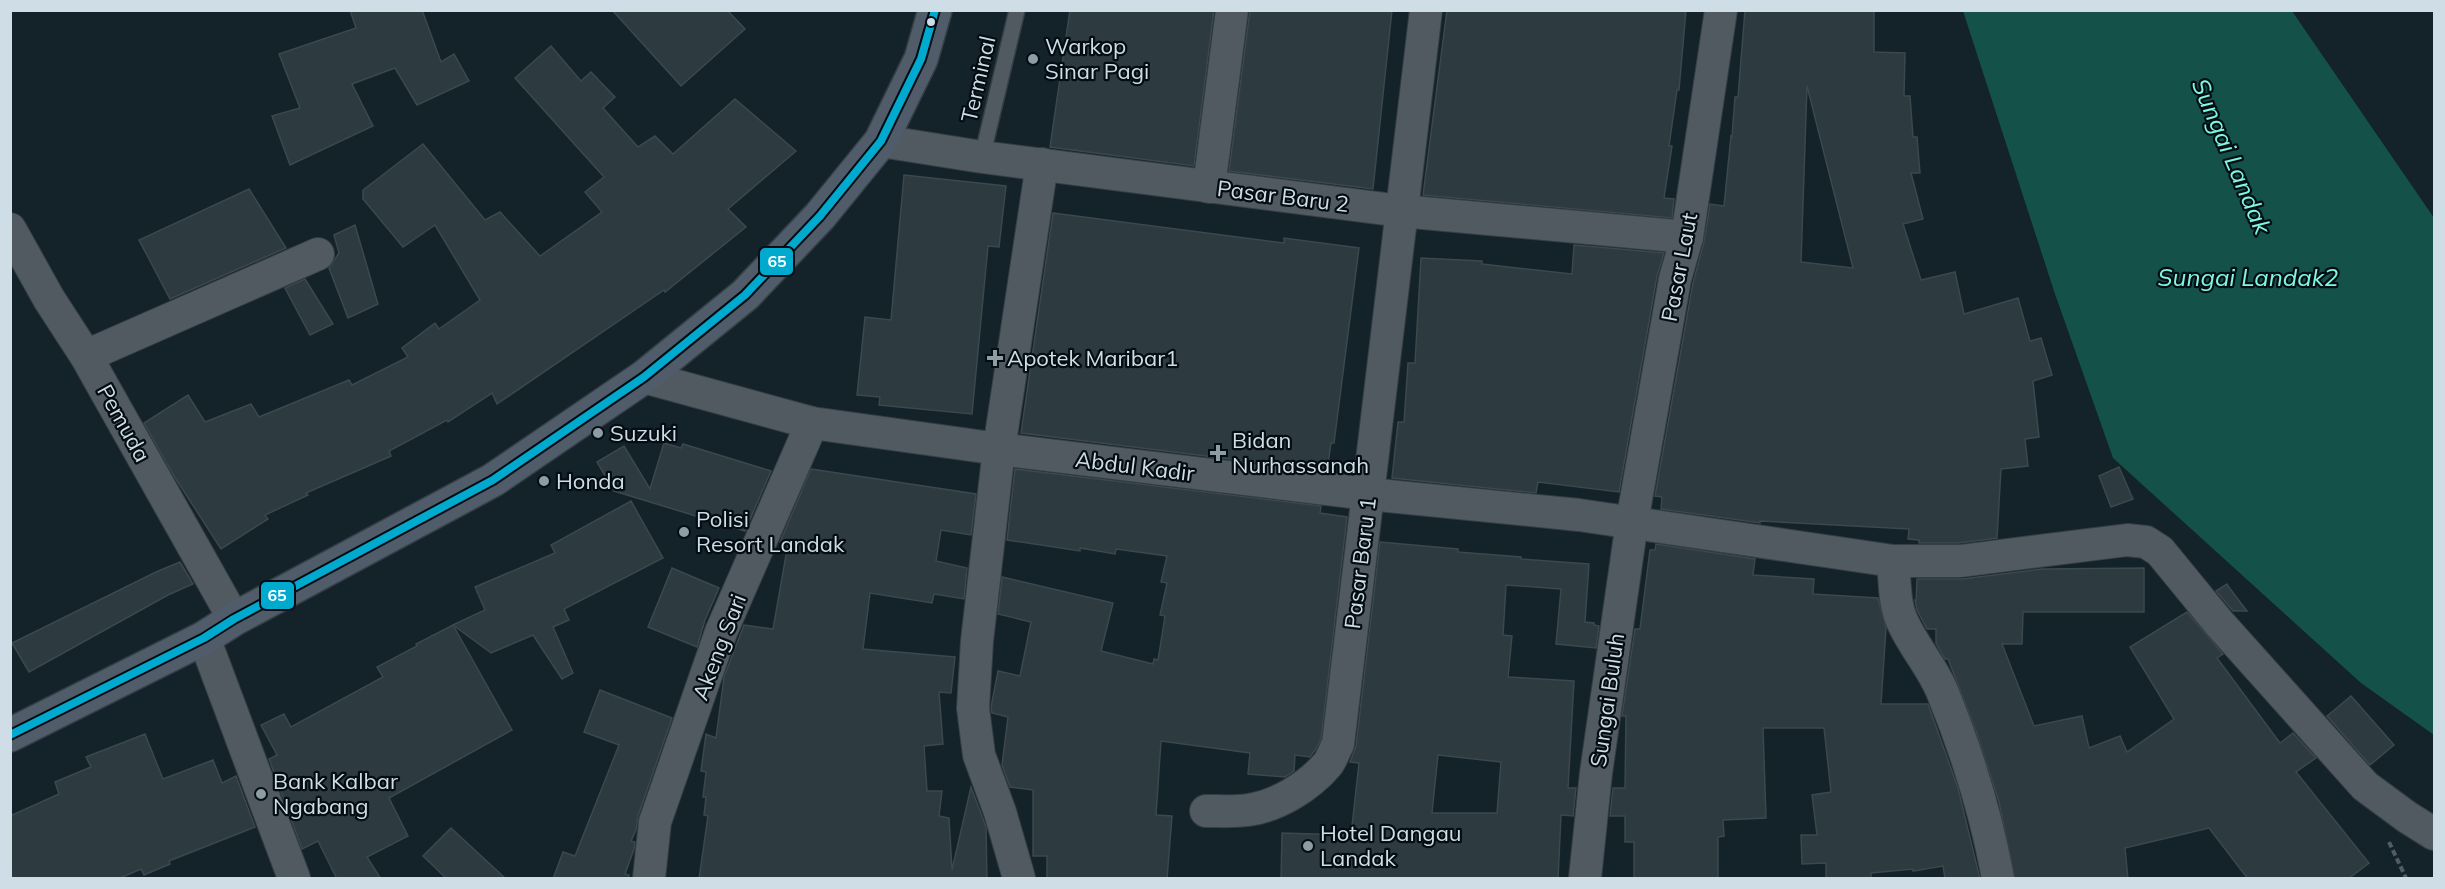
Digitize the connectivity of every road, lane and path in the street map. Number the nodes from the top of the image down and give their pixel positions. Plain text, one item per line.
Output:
1 (934, 10) edge
2 (1017, 10) edge
3 (1232, 10) edge
4 (1426, 10) edge
5 (1721, 10) edge
6 (881, 141) junction
7 (982, 157) junction
8 (1042, 164) junction
9 (1209, 187) junction
10 (1401, 211) junction
11 (1687, 237) junction
12 (13, 241) edge
13 (318, 254) dead end
14 (86, 356) junction
15 (644, 377) junction
16 (812, 423) junction
17 (999, 449) junction
18 (1368, 494) junction
19 (1632, 522) junction
20 (1893, 561) junction
21 (234, 619) junction
22 (204, 638) junction
23 (10, 735) edge
24 (1206, 810) dead end
25 (2434, 834) edge
26 (294, 879) edge
27 (649, 879) edge
28 (1019, 879) edge
29 (1585, 879) edge
30 (1998, 879) edge

1 - 6 highway
2 - 7 lane, Terminal
3 - 9 street
4 - 10 street, Pasar Baru 1
5 - 11 street, Pasar Laut
6 - 7 street, Pasar Baru 2
6 - 15 highway
7 - 8 street, Pasar Baru 2
8 - 9 street, Pasar Baru 2
8 - 17 street
9 - 10 street, Pasar Baru 2
10 - 11 street, Pasar Baru 2
10 - 18 street, Pasar Baru 1
11 - 19 street, Pasar Laut
12 - 14 street, Pemuda
13 - 14 street
14 - 21 street, Pemuda
15 - 16 street, Abdul Kadir
15 - 21 highway
16 - 17 street, Abdul Kadir
16 - 27 street, Akeng Sari
17 - 18 street, Abdul Kadir
17 - 28 street
18 - 19 street, Abdul Kadir
18 - 24 street, Pasar Baru 1
19 - 20 street, Abdul Kadir
19 - 29 street, Sungai Buluh
20 - 25 street, Abdul Kadir
20 - 30 street
21 - 22 highway
22 - 23 highway
22 - 26 street

